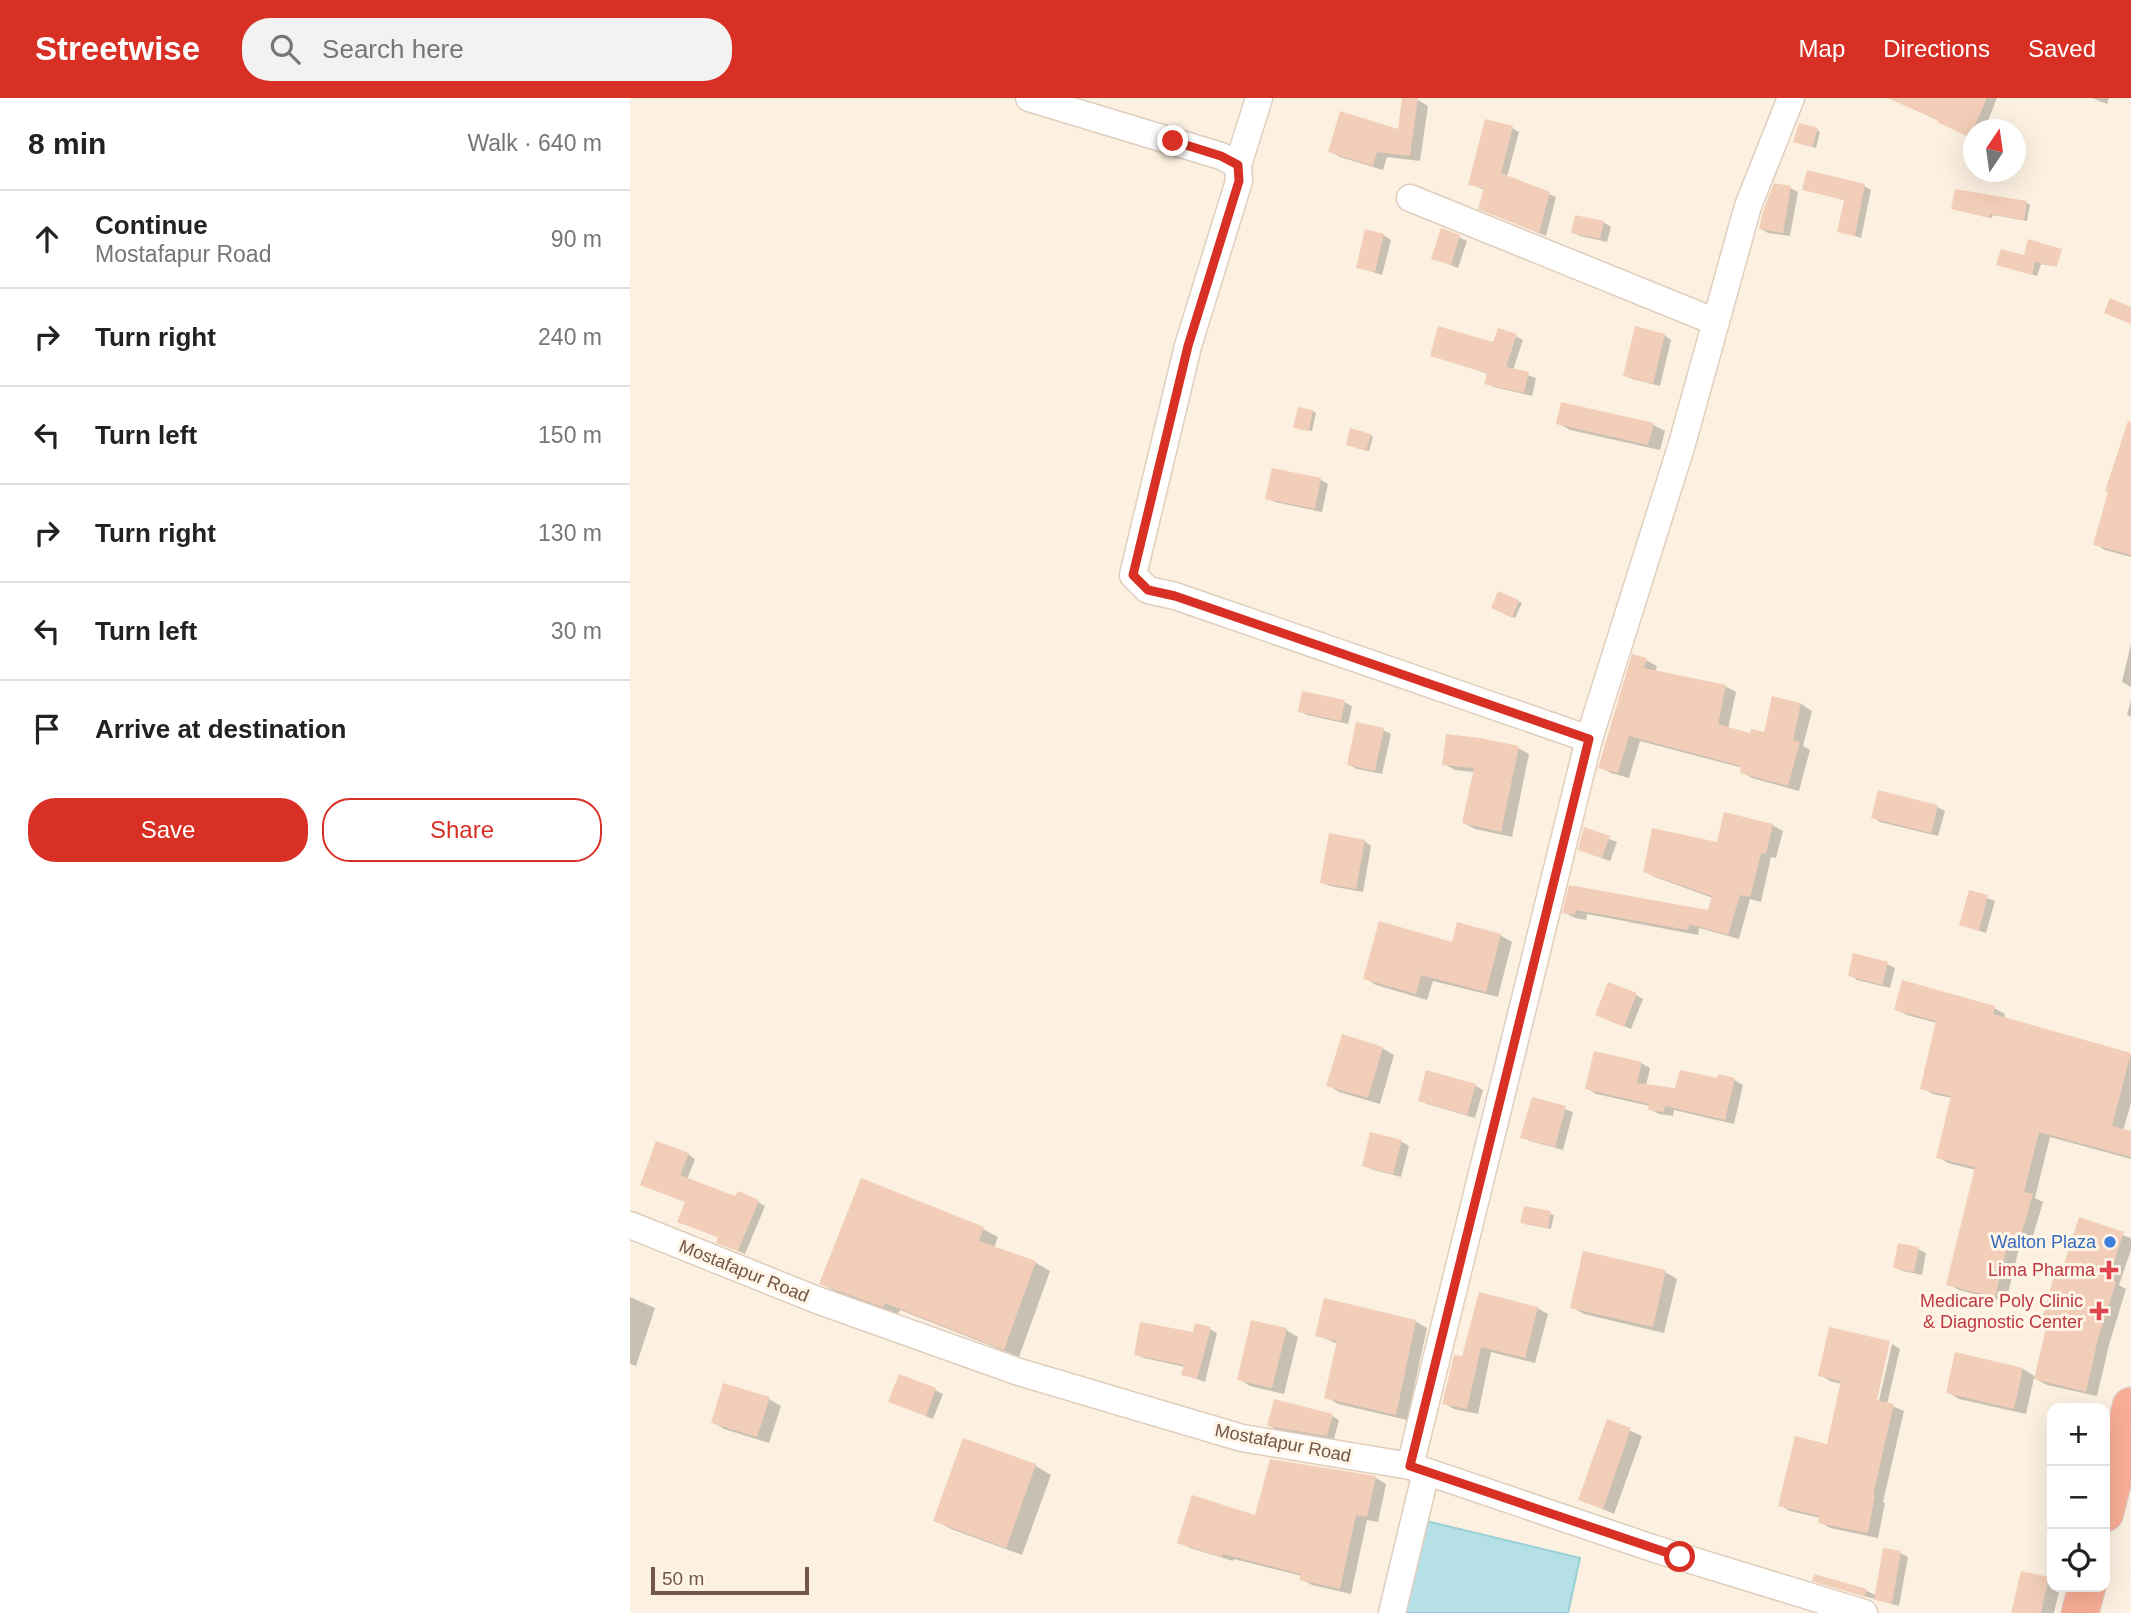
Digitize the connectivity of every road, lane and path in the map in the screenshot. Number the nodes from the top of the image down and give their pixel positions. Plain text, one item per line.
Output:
1 (1029, 98) edge
2 (1259, 98) edge
3 (1791, 98) edge
4 (1238, 165) junction
5 (1410, 198) dead end
6 (1716, 323) junction
7 (1589, 739) junction
8 (630, 1225) edge
9 (2131, 1406) edge
10 (1418, 1469) junction
11 (2110, 1492) edge
12 (2086, 1592) edge
13 (1392, 1613) edge
14 (1864, 1613) edge
15 (2080, 1613) edge

1 - 4 street
2 - 4 street
3 - 6 street
4 - 7 street
5 - 6 street
6 - 7 street
7 - 10 street
8 - 10 street, Mostafapur Road
9 - 11 highway
10 - 13 street
10 - 14 street, Mostafapur Road
12 - 15 highway

